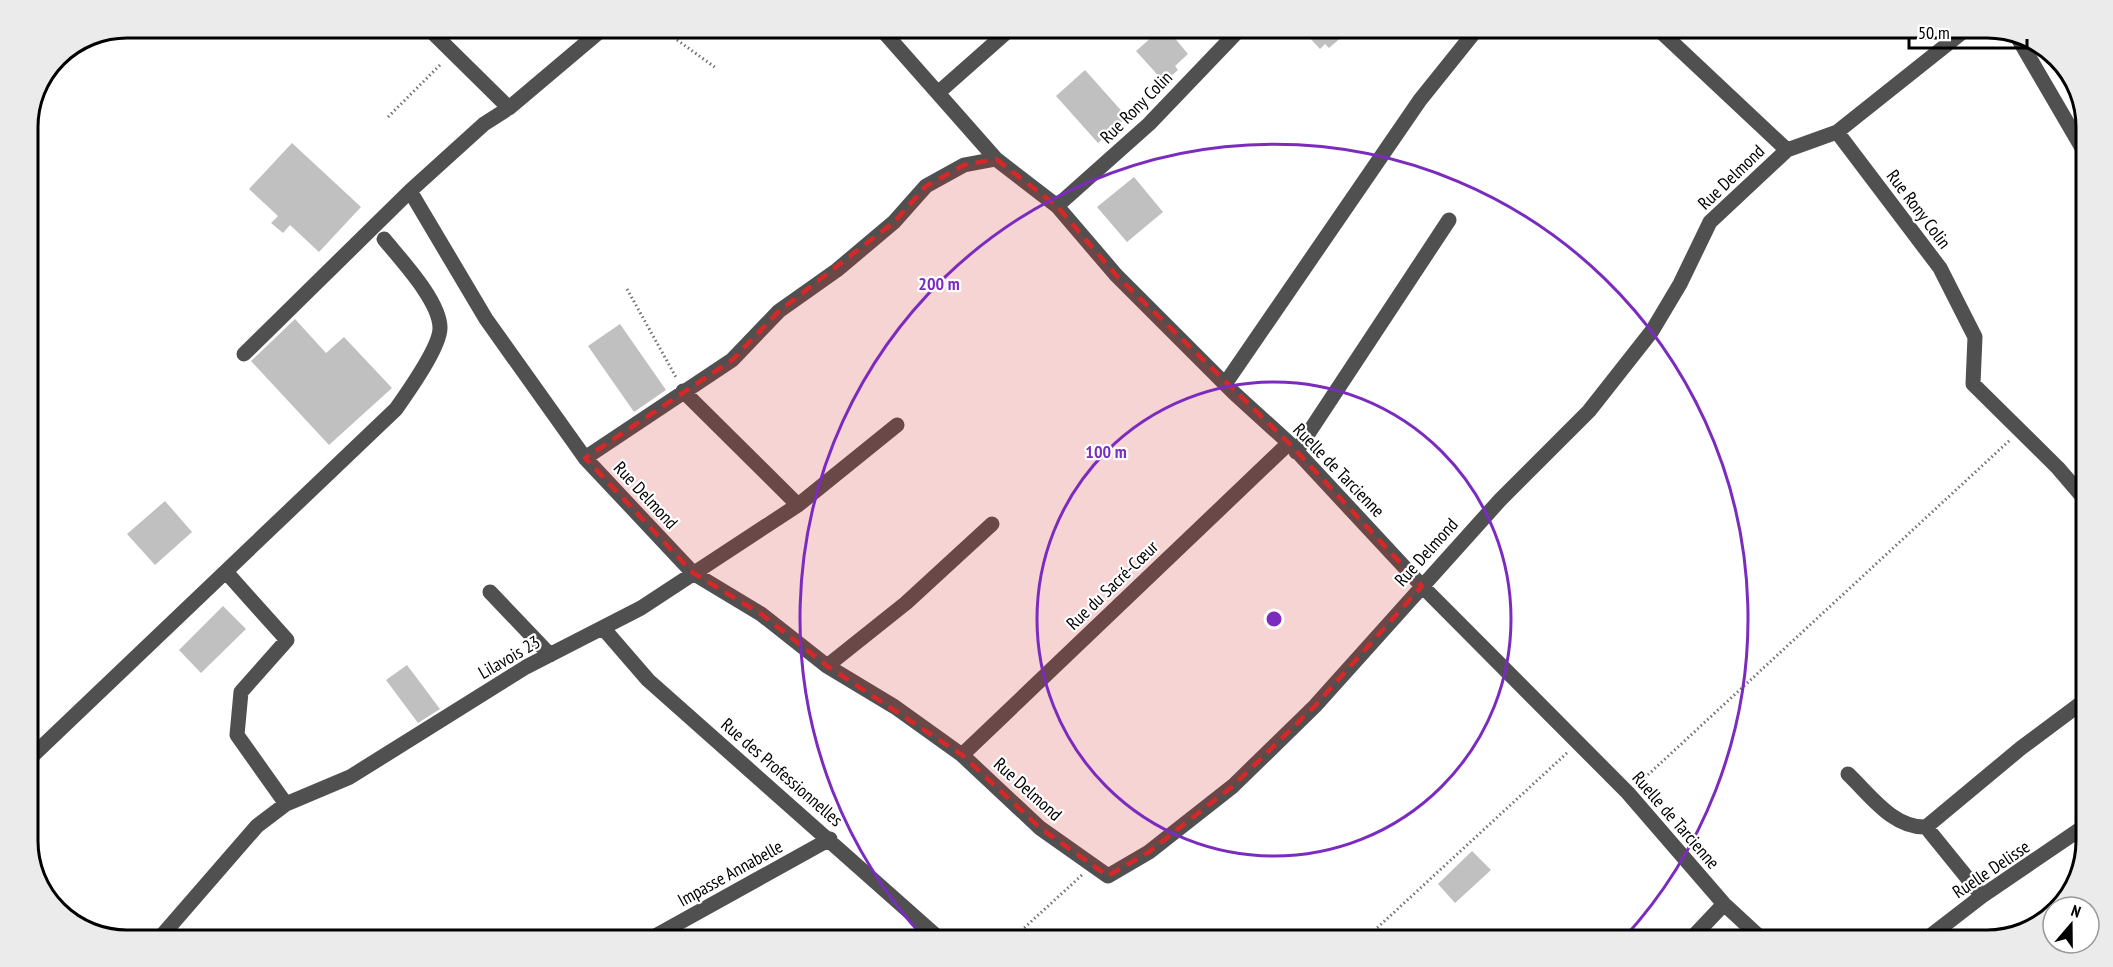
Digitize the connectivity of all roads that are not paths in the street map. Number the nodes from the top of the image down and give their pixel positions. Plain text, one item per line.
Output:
1 (439, 38) edge
2 (592, 38) edge
3 (889, 38) edge
4 (1000, 38) edge
5 (1231, 38) edge
6 (1470, 38) edge
7 (1668, 38) edge
8 (1955, 38) edge
9 (2022, 45) edge
10 (939, 92) junction
11 (509, 108) junction
12 (1837, 132) junction
13 (2075, 136) edge
14 (1787, 150) junction
15 (996, 159) junction
16 (410, 191) junction
17 (1057, 206) junction
18 (1449, 220) dead end
19 (384, 239) dead end
20 (243, 354) dead end
21 (1225, 384) junction
22 (683, 391) junction
23 (897, 425) dead end
24 (1292, 448) junction
25 (585, 458) junction
26 (2076, 489) edge
27 (798, 504) junction
28 (992, 524) dead end
29 (227, 573) junction
30 (693, 573) junction
31 (1422, 586) junction
32 (490, 592) dead end
33 (603, 628) junction
34 (550, 655) junction
35 (827, 666) junction
36 (2076, 707) edge
37 (38, 750) edge
38 (962, 755) junction
39 (1848, 774) dead end
40 (286, 804) junction
41 (1926, 827) junction
42 (2076, 832) edge
43 (830, 839) junction
44 (1982, 896) junction
45 (1724, 904) junction
46 (167, 930) edge
47 (666, 930) edge
48 (929, 930) edge
49 (1699, 930) edge
50 (1752, 930) edge
51 (1938, 930) edge

1 - 11 street
2 - 11 street
3 - 10 street, Ruelle de Tarcienne
4 - 10 street
5 - 17 street, Rue Rony Colin
6 - 21 street
7 - 14 street
8 - 12 street
9 - 13 street
10 - 15 street, Ruelle de Tarcienne
11 - 16 street
12 - 14 street
12 - 26 street, Rue Rony Colin
14 - 31 street, Rue Delmond
15 - 17 street, Ruelle de Tarcienne
15 - 22 street
16 - 20 street
16 - 25 street, Rue Delmond
17 - 21 street, Ruelle de Tarcienne
18 - 24 street, Rue du Sacré-Cœur
19 - 29 street
21 - 24 street, Ruelle de Tarcienne
22 - 25 street
22 - 27 street
23 - 27 street, Lilavois 23
24 - 31 street, Ruelle de Tarcienne
24 - 38 street, Rue du Sacré-Cœur
25 - 30 street, Rue Delmond
27 - 30 street, Lilavois 23
28 - 35 street
29 - 37 street
29 - 40 street
30 - 33 street, Lilavois 23
30 - 35 street, Rue Delmond
31 - 38 street, Rue Delmond
31 - 45 street, Ruelle de Tarcienne
32 - 34 street
33 - 34 street, Lilavois 23
33 - 43 street, Rue des Professionnelles
34 - 40 street, Lilavois 23
35 - 38 street, Rue Delmond
36 - 41 street
39 - 41 street
40 - 46 street, Lilavois 23
41 - 44 street
42 - 44 street, Ruelle Delisse
43 - 47 street, Impasse Annabelle
43 - 48 street, Rue des Professionnelles
44 - 51 street, Ruelle Delisse
45 - 49 street
45 - 50 street, Ruelle de Tarcienne

